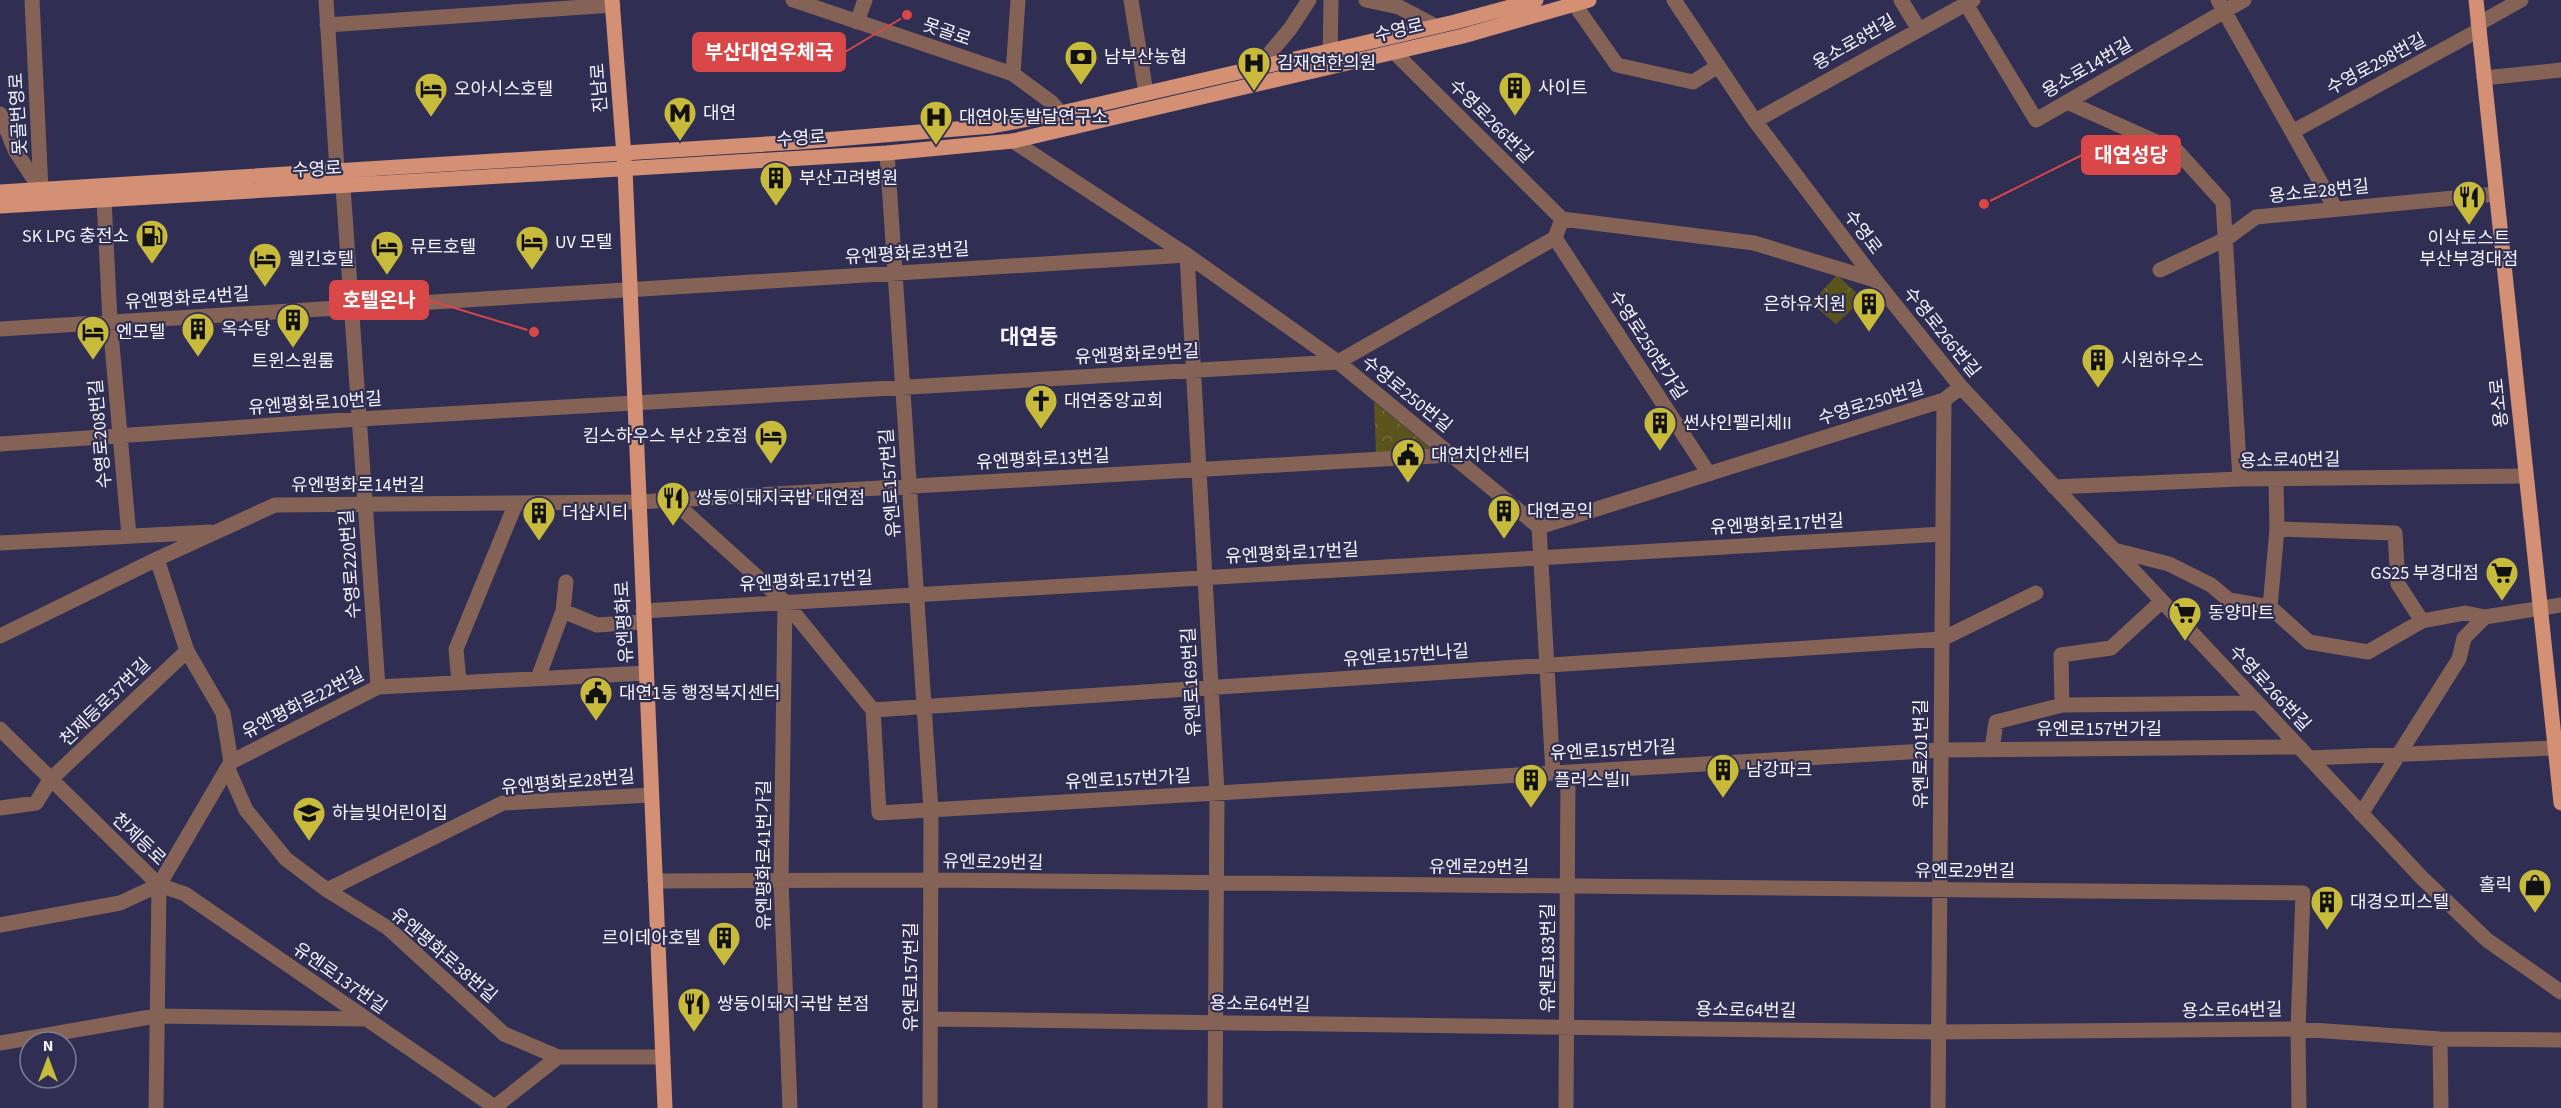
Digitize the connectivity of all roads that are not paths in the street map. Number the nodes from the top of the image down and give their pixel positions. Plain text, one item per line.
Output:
1 (32, 0) edge
2 (326, 0) edge
3 (793, 0) edge
4 (865, 0) edge
5 (1018, 0) edge
6 (1131, 0) edge
7 (1309, 0) edge
8 (1331, 0) edge
9 (1366, 0) edge
10 (1536, 0) edge
11 (1674, 0) edge
12 (1901, 0) edge
13 (2244, 0) edge
14 (2476, 0) edge
15 (2521, 0) edge
16 (613, 2) edge
17 (1582, 2) edge
18 (1970, 2) edge
19 (2221, 6) edge
20 (857, 22) junction
21 (327, 25) junction
22 (1435, 26) junction
23 (2478, 27) junction
24 (1918, 28) junction
25 (1330, 49) junction
26 (1394, 52) junction
27 (1330, 65) junction
28 (1259, 66) junction
29 (1719, 66) junction
30 (2561, 70) edge
31 (1013, 74) junction
32 (2484, 78) junction
33 (1146, 93) junction
34 (2067, 102) junction
35 (1061, 113) junction
36 (0, 114) edge
37 (1755, 121) junction
38 (1073, 127) junction
39 (2292, 132) junction
40 (1014, 141) junction
41 (624, 152) junction
42 (887, 153) junction
43 (625, 169) junction
44 (337, 170) junction
45 (343, 187) junction
46 (41, 190) junction
47 (0, 192) edge
48 (2496, 194) junction
49 (104, 199) junction
50 (0, 206) edge
51 (2335, 208) junction
52 (1562, 219) junction
53 (1555, 238) junction
54 (2226, 239) junction
55 (1187, 255) junction
56 (2160, 270) dead end
57 (897, 273) junction
58 (1875, 280) junction
59 (628, 291) junction
60 (350, 308) junction
61 (110, 322) junction
62 (0, 329) edge
63 (1338, 362) junction
64 (1194, 370) junction
65 (904, 387) junction
66 (1961, 387) junction
67 (1944, 400) junction
68 (633, 402) junction
69 (359, 419) junction
70 (120, 436) junction
71 (0, 444) edge
72 (1451, 455) junction
73 (1199, 470) junction
74 (1709, 474) junction
75 (2526, 476) junction
76 (2240, 479) junction
77 (2276, 479) junction
78 (910, 486) junction
79 (2054, 487) junction
80 (672, 500) junction
81 (638, 502) junction
82 (516, 503) junction
83 (365, 504) junction
84 (1539, 527) junction
85 (2277, 529) junction
86 (221, 531) junction
87 (1943, 534) junction
88 (129, 536) junction
89 (0, 543) edge
90 (2114, 550) junction
91 (1541, 557) junction
92 (157, 559) junction
93 (1205, 577) junction
94 (566, 582) dead end
95 (2036, 593) dead end
96 (917, 594) junction
97 (2162, 601) junction
98 (785, 602) junction
99 (2561, 605) edge
100 (2270, 607) junction
101 (2541, 609) junction
102 (563, 611) junction
103 (643, 616) junction
104 (2485, 617) junction
105 (2422, 621) junction
106 (0, 636) edge
107 (1942, 639) junction
108 (187, 651) junction
109 (1547, 665) junction
110 (646, 673) junction
111 (538, 678) junction
112 (459, 682) junction
113 (378, 687) junction
114 (1211, 688) junction
115 (2258, 703) junction
116 (2062, 705) junction
117 (924, 707) junction
118 (873, 710) junction
119 (0, 729) edge
120 (2555, 748) junction
121 (1992, 749) junction
122 (1941, 750) junction
123 (2303, 752) junction
124 (2398, 754) junction
125 (231, 762) junction
126 (1561, 772) junction
127 (50, 780) junction
128 (1217, 793) junction
129 (651, 795) junction
130 (2561, 802) edge
131 (0, 808) edge
132 (931, 810) junction
133 (2361, 813) junction
134 (931, 880) junction
135 (655, 881) junction
136 (781, 881) junction
137 (159, 885) junction
138 (1217, 885) junction
139 (1568, 888) junction
140 (327, 891) junction
141 (1940, 891) junction
142 (0, 925) edge
143 (2561, 992) edge
144 (156, 1016) junction
145 (365, 1019) junction
146 (931, 1019) junction
147 (1216, 1023) junction
148 (1567, 1027) junction
149 (2298, 1029) junction
150 (1939, 1032) junction
151 (2440, 1039) junction
152 (2561, 1040) edge
153 (0, 1043) edge
154 (558, 1057) junction
155 (663, 1057) junction
156 (496, 1107) edge
157 (156, 1108) edge
158 (665, 1108) edge
159 (790, 1108) edge
160 (930, 1108) edge
161 (1215, 1108) edge
162 (1566, 1108) edge
163 (1938, 1108) edge
164 (2299, 1108) edge
165 (2441, 1108) edge

1 - 46 street, 못골번영로
2 - 21 street
3 - 20 street, 못골로
4 - 20 street
5 - 31 street
6 - 33 street
7 - 28 street
8 - 25 street
9 - 22 street
10 - 22 main road, 수영로
11 - 29 street, 수영로
12 - 24 street
13 - 19 street, 용소로14번길
14 - 23 main road, 용소로
15 - 23 street, 수영로298번길
16 - 21 street, 진남로
16 - 41 main road, 진남로
17 - 26 main road, 수영로
17 - 29 street
18 - 24 street, 용소로8번길
18 - 34 street, 용소로14번길
19 - 34 street, 용소로14번길
19 - 39 street
20 - 31 street, 못골로
21 - 44 street
22 - 25 main road, 수영로
23 - 32 main road, 용소로
23 - 39 street, 수영로298번길
24 - 37 street, 용소로8번길
25 - 27 street
25 - 28 main road, 수영로
26 - 27 main road, 수영로
26 - 52 street, 수영로266번길
27 - 38 main road, 수영로
28 - 33 main road, 수영로
29 - 37 street, 수영로
30 - 32 street
31 - 35 street, 못골로
32 - 48 main road, 용소로
33 - 35 main road, 수영로
34 - 54 street
35 - 38 street, 못골로
35 - 41 main road, 수영로
36 - 46 street
37 - 58 street, 수영로
38 - 40 main road, 수영로
39 - 51 street
40 - 42 main road, 수영로
40 - 55 street, 수영로250번길
41 - 43 main road, 진남로
41 - 44 main road, 수영로
42 - 43 main road, 수영로
42 - 57 street, 유엔로157번길
43 - 45 main road, 수영로
43 - 59 main road, 유엔평화로
44 - 46 main road, 수영로
45 - 49 main road, 수영로
45 - 60 street, 수영로220번길
46 - 47 main road, 수영로
48 - 51 street, 용소로28번길
48 - 75 main road, 용소로
49 - 50 main road, 수영로
49 - 61 street, 수영로208번길
51 - 54 street, 용소로28번길
52 - 53 street
52 - 58 street
53 - 63 street, 유엔평화로9번길
53 - 74 street, 수영로250번가길
54 - 56 street, 용소로28번길
54 - 76 street
55 - 57 street, 유엔평화로3번길
55 - 63 street, 수영로250번길
55 - 64 street, 유엔로169번길
57 - 59 street, 유엔평화로3번길
57 - 65 street, 유엔로157번길
58 - 66 street, 수영로266번길
59 - 60 street, 유엔평화로4번길
59 - 68 main road, 유엔평화로
60 - 61 street, 유엔평화로4번길
60 - 69 street, 수영로220번길
61 - 62 street, 유엔평화로4번길
61 - 70 street, 수영로208번길
63 - 64 street, 유엔평화로9번길
63 - 72 street, 수영로250번길
64 - 65 street, 유엔평화로9번길
64 - 73 street, 유엔로169번길
65 - 68 street, 유엔평화로9번길
65 - 78 street, 유엔로157번길
66 - 67 street, 수영로250번길
66 - 79 street, 수영로266번길
67 - 74 street, 수영로250번길
67 - 87 street, 유엔로201번길
68 - 69 street, 유엔평화로10번길
68 - 81 main road, 유엔평화로
69 - 70 street, 유엔평화로10번길
69 - 83 street, 수영로220번길
70 - 71 street, 유엔평화로10번길
70 - 88 street, 수영로208번길
72 - 73 street, 유엔평화로13번길
72 - 84 street, 수영로250번길
73 - 78 street, 유엔평화로13번길
73 - 93 street, 유엔로169번길
74 - 84 street, 수영로250번길
75 - 77 street, 용소로40번길
75 - 101 main road, 용소로
76 - 77 street, 용소로40번길
76 - 79 street, 용소로40번길
77 - 85 street
78 - 80 street, 유엔평화로13번길
78 - 96 street, 유엔로157번길
79 - 90 street, 수영로266번길
80 - 81 street, 유엔평화로13번길
80 - 98 street
81 - 82 street, 유엔평화로14번길
81 - 103 main road, 유엔평화로
82 - 83 street, 유엔평화로14번길
82 - 112 street
83 - 86 street, 유엔평화로14번길
83 - 113 street, 수영로220번길
84 - 91 street, 유엔로183번길
85 - 100 street
85 - 105 street
86 - 88 street
86 - 92 street, 유엔평화로14번길
87 - 91 street, 유엔평화로17번길
87 - 107 street, 유엔로201번길
88 - 89 street
90 - 97 street, 수영로266번길
90 - 100 street
91 - 93 street, 유엔평화로17번길
91 - 109 street, 유엔로183번길
92 - 106 street, 유엔평화로14번길
92 - 108 street, 유엔평화로38번길
93 - 96 street, 유엔평화로17번길
93 - 114 street, 유엔로169번길
94 - 102 street
95 - 107 street
96 - 98 street, 유엔평화로17번길
96 - 117 street, 유엔로157번길
97 - 115 street, 수영로266번길
97 - 116 street
98 - 103 street, 유엔평화로17번길
98 - 118 street
98 - 136 street, 유엔평화로41번가길
99 - 101 street
100 - 105 street
101 - 104 street
101 - 120 main road, 용소로
102 - 103 street, 유엔평화로17번길
102 - 111 street
103 - 110 main road, 유엔평화로
104 - 105 street
104 - 124 street
107 - 109 street, 유엔로157번나길
107 - 122 street, 유엔로201번길
108 - 125 street, 유엔평화로38번길
108 - 127 street, 천제등로37번길
109 - 114 street, 유엔로157번나길
109 - 126 street, 유엔로183번길
110 - 111 street, 유엔평화로22번길
110 - 129 main road, 유엔평화로
111 - 112 street, 유엔평화로22번길
112 - 113 street, 유엔평화로22번길
113 - 125 street, 유엔평화로22번길
114 - 117 street, 유엔로157번나길
114 - 128 street, 유엔로169번길
115 - 116 street
115 - 123 street, 수영로266번길
116 - 121 street
117 - 118 street, 유엔로157번나길
117 - 132 street, 유엔로157번길
118 - 132 street
119 - 127 street, 천제등로
120 - 124 street, 유엔로157번가길
120 - 130 main road, 용소로
121 - 122 street, 유엔로157번가길
121 - 123 street, 유엔로157번가길
122 - 126 street, 유엔로157번가길
122 - 141 street, 유엔로201번길
123 - 124 street, 유엔로157번가길
123 - 133 street, 수영로266번길
124 - 133 street
125 - 137 street, 유엔평화로22번길
125 - 140 street, 유엔평화로38번길
126 - 128 street, 유엔로157번가길
126 - 139 street, 유엔로183번길
127 - 131 street, 천제등로37번길
127 - 137 street, 천제등로
128 - 132 street, 유엔로157번가길
128 - 138 street, 유엔로169번길
129 - 135 main road, 유엔평화로
129 - 140 street, 유엔평화로28번길
132 - 134 street, 유엔로157번길
133 - 143 street, 수영로266번길
134 - 136 street, 유엔로29번길
134 - 138 street, 유엔로29번길
134 - 146 street, 유엔로157번길
135 - 136 street, 유엔로29번길
135 - 155 main road, 유엔평화로
136 - 159 street, 유엔평화로41번가길
137 - 142 street
137 - 144 street, 천제등로
137 - 145 street, 유엔로137번길
138 - 139 street, 유엔로29번길
138 - 147 street, 유엔로169번길
139 - 141 street, 유엔로29번길
139 - 148 street, 유엔로183번길
140 - 154 street, 유엔평화로38번길
141 - 149 street, 유엔로29번길
141 - 150 street, 유엔로201번길
144 - 145 street
144 - 153 street
144 - 157 street, 천제등로
145 - 156 street, 유엔로137번길
146 - 147 street, 용소로64번길
146 - 160 street, 유엔로157번길
147 - 148 street, 용소로64번길
147 - 161 street, 유엔로169번길
148 - 150 street, 용소로64번길
148 - 162 street, 유엔로183번길
149 - 150 street, 용소로64번길
149 - 151 street, 용소로64번길
149 - 164 street
150 - 163 street, 유엔로201번길
151 - 152 street, 용소로64번길
151 - 165 street
154 - 155 street, 유엔평화로38번길
154 - 156 street
155 - 158 main road, 유엔평화로

